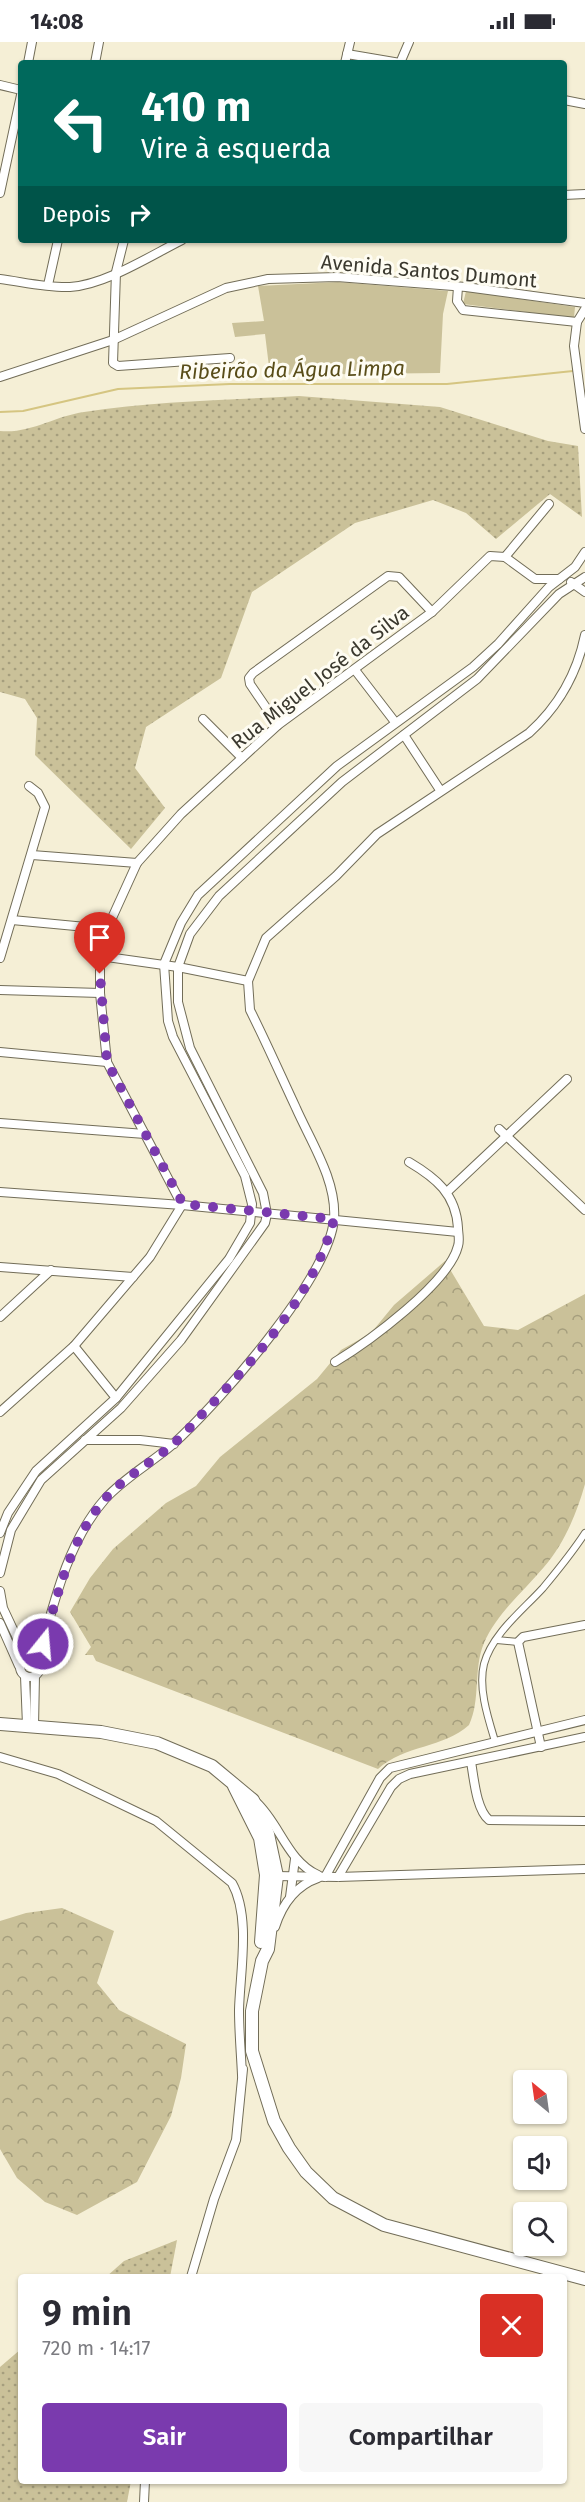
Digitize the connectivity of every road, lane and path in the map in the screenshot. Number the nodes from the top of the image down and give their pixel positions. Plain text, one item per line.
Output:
1 (32, 42) edge
2 (99, 42) edge
3 (350, 42) edge
4 (409, 42) edge
5 (346, 58) edge
6 (29, 60) edge
7 (96, 60) edge
8 (368, 60) edge
9 (401, 60) edge
10 (0, 85) edge
11 (18, 89) edge
12 (567, 101) edge
13 (585, 104) edge
14 (18, 109) edge
15 (0, 193) edge
16 (585, 194) edge
17 (567, 195) edge
18 (57, 243) edge
19 (122, 243) edge
20 (176, 243) edge
21 (116, 272) junction
22 (0, 279) edge
23 (48, 285) junction
24 (458, 287) junction
25 (585, 303) edge
26 (585, 309) edge
27 (577, 322) junction
28 (113, 340) junction
29 (230, 358) dead end
30 (0, 377) edge
31 (584, 400) edge
32 (585, 429) edge
33 (549, 504) dead end
34 (585, 552) edge
35 (505, 557) junction
36 (585, 577) edge
37 (560, 579) junction
38 (575, 583) junction
39 (585, 592) edge
40 (432, 612) junction
41 (585, 635) edge
42 (354, 670) junction
43 (203, 718) dead end
44 (395, 722) junction
45 (278, 725) junction
46 (404, 735) junction
47 (242, 758) junction
48 (29, 786) dead end
49 (440, 790) junction
50 (32, 855) junction
51 (137, 863) junction
52 (12, 920) junction
53 (107, 928) junction
54 (100, 956) junction
55 (0, 958) edge
56 (164, 964) junction
57 (178, 967) junction
58 (248, 981) junction
59 (0, 990) edge
60 (100, 993) junction
61 (0, 1052) edge
62 (107, 1062) junction
63 (567, 1079) dead end
64 (0, 1123) edge
65 (499, 1129) dead end
66 (145, 1134) junction
67 (506, 1136) junction
68 (409, 1162) dead end
69 (0, 1192) edge
70 (447, 1192) junction
71 (183, 1204) junction
72 (585, 1210) edge
73 (253, 1213) junction
74 (267, 1214) junction
75 (334, 1219) junction
76 (458, 1232) junction
77 (0, 1267) edge
78 (51, 1270) junction
79 (133, 1277) junction
80 (0, 1317) edge
81 (74, 1346) junction
82 (335, 1362) dead end
83 (116, 1398) junction
84 (0, 1412) edge
85 (85, 1440) junction
86 (174, 1444) junction
87 (0, 1533) edge
88 (585, 1533) edge
89 (0, 1573) edge
90 (0, 1591) edge
91 (0, 1623) edge
92 (585, 1624) edge
93 (497, 1640) junction
94 (520, 1640) junction
95 (26, 1657) junction
96 (38, 1661) junction
97 (19, 1666) junction
98 (35, 1675) junction
99 (25, 1676) junction
100 (585, 1720) edge
101 (0, 1724) edge
102 (30, 1726) junction
103 (536, 1731) junction
104 (585, 1737) edge
105 (495, 1741) junction
106 (541, 1747) junction
107 (0, 1756) edge
108 (471, 1762) junction
109 (380, 1778) junction
110 (232, 1782) junction
111 (391, 1787) junction
112 (253, 1800) junction
113 (585, 1821) edge
114 (295, 1859) junction
115 (585, 1869) edge
116 (271, 1876) junction
117 (295, 1877) junction
118 (323, 1877) junction
119 (338, 1877) junction
120 (290, 1898) junction
121 (268, 1949) junction
122 (262, 1960) junction
123 (252, 2051) junction
124 (242, 2075) junction
125 (192, 2274) edge
126 (566, 2274) edge
127 (567, 2274) edge
128 (585, 2279) edge
129 (145, 2484) edge
130 (144, 2502) edge

1 - 6 street
2 - 7 street
3 - 5 street
4 - 9 street
5 - 8 street
10 - 11 street
12 - 13 street
14 - 15 street
16 - 17 street
18 - 23 street
19 - 21 street
20 - 21 street
21 - 23 street
21 - 28 street
22 - 23 street
24 - 25 street, Avenida Santos Dumont
24 - 27 street
24 - 28 street, Avenida Santos Dumont
26 - 27 street
27 - 31 street
28 - 29 street
28 - 30 street, Avenida Santos Dumont
31 - 32 street
33 - 35 street
34 - 37 street
35 - 37 street
35 - 40 street, Rua Miguel José da Silva
36 - 38 street
37 - 38 street
37 - 44 street
38 - 39 street
38 - 46 street
40 - 42 street, Rua Miguel José da Silva
40 - 45 street
41 - 49 street
42 - 44 street
42 - 45 street, Rua Miguel José da Silva
43 - 47 street
44 - 56 street
45 - 47 street, Rua Miguel José da Silva
46 - 49 street
46 - 57 street
47 - 51 street, Rua Miguel José da Silva
48 - 50 street
49 - 58 street
50 - 51 street
50 - 52 street
51 - 53 street, Rua Miguel José da Silva
52 - 53 street
52 - 55 street
53 - 54 street, Rua Miguel José da Silva
54 - 56 street
54 - 60 street, Rua Miguel José da Silva
56 - 57 street
56 - 73 street
57 - 58 street
57 - 74 street
58 - 75 street
59 - 60 street
60 - 62 street, Rua Miguel José da Silva
61 - 62 street
62 - 66 street, Rua Miguel José da Silva
63 - 67 street
64 - 66 street
65 - 67 street
66 - 71 street, Rua Miguel José da Silva
67 - 70 street
67 - 72 street
68 - 70 street
69 - 71 street
70 - 76 street
71 - 73 street
71 - 79 street
73 - 74 street
73 - 83 street
74 - 75 street
74 - 85 street
75 - 76 street
75 - 86 street
76 - 82 street
77 - 78 street
78 - 79 street
78 - 80 street
79 - 81 street
81 - 83 street
81 - 84 street
83 - 87 street
85 - 86 street
85 - 89 street
86 - 96 street
88 - 93 street
90 - 95 street
91 - 97 street
92 - 94 street
93 - 94 street
93 - 105 street
94 - 103 street
95 - 96 street
95 - 97 street
96 - 98 street
97 - 99 street
98 - 99 street
98 - 102 street
99 - 102 street
100 - 103 street
101 - 102 main road
102 - 110 main road
103 - 105 street
103 - 106 street
104 - 106 street
105 - 109 street
106 - 108 street
107 - 124 street
108 - 111 street
108 - 113 street
109 - 111 street
109 - 118 street
110 - 112 main road
110 - 116 main road
111 - 119 street
112 - 114 street
112 - 116 main road
114 - 117 street
114 - 118 street
115 - 119 street
116 - 117 street
116 - 121 main road
116 - 122 main road
117 - 118 street
117 - 120 street
118 - 119 street
118 - 120 street
120 - 121 street
121 - 122 main road
122 - 123 main road
123 - 124 street
123 - 126 main road
124 - 125 street
127 - 128 main road
129 - 130 street

